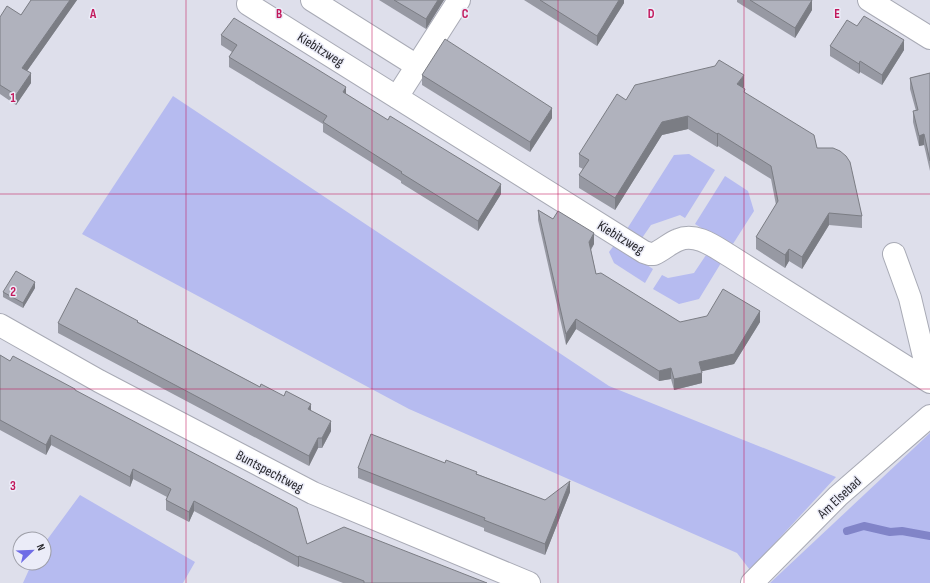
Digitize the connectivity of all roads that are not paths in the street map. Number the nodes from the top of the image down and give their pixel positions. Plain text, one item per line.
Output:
1 (251, 0) edge
2 (312, 0) edge
3 (459, 0) edge
4 (869, 0) edge
5 (930, 38) edge
6 (417, 66) junction
7 (397, 97) junction
8 (894, 254) dead end
9 (0, 325) edge
10 (930, 382) edge
11 (930, 416) edge
12 (529, 583) edge
13 (752, 583) edge

1 - 7 street, Kiebitzweg
2 - 6 street
3 - 6 street
4 - 5 street
6 - 7 street
7 - 10 street, Kiebitzweg
8 - 10 street, Kiebitzweg
9 - 12 street, Buntspechtweg
11 - 13 street, Am Elsebad

